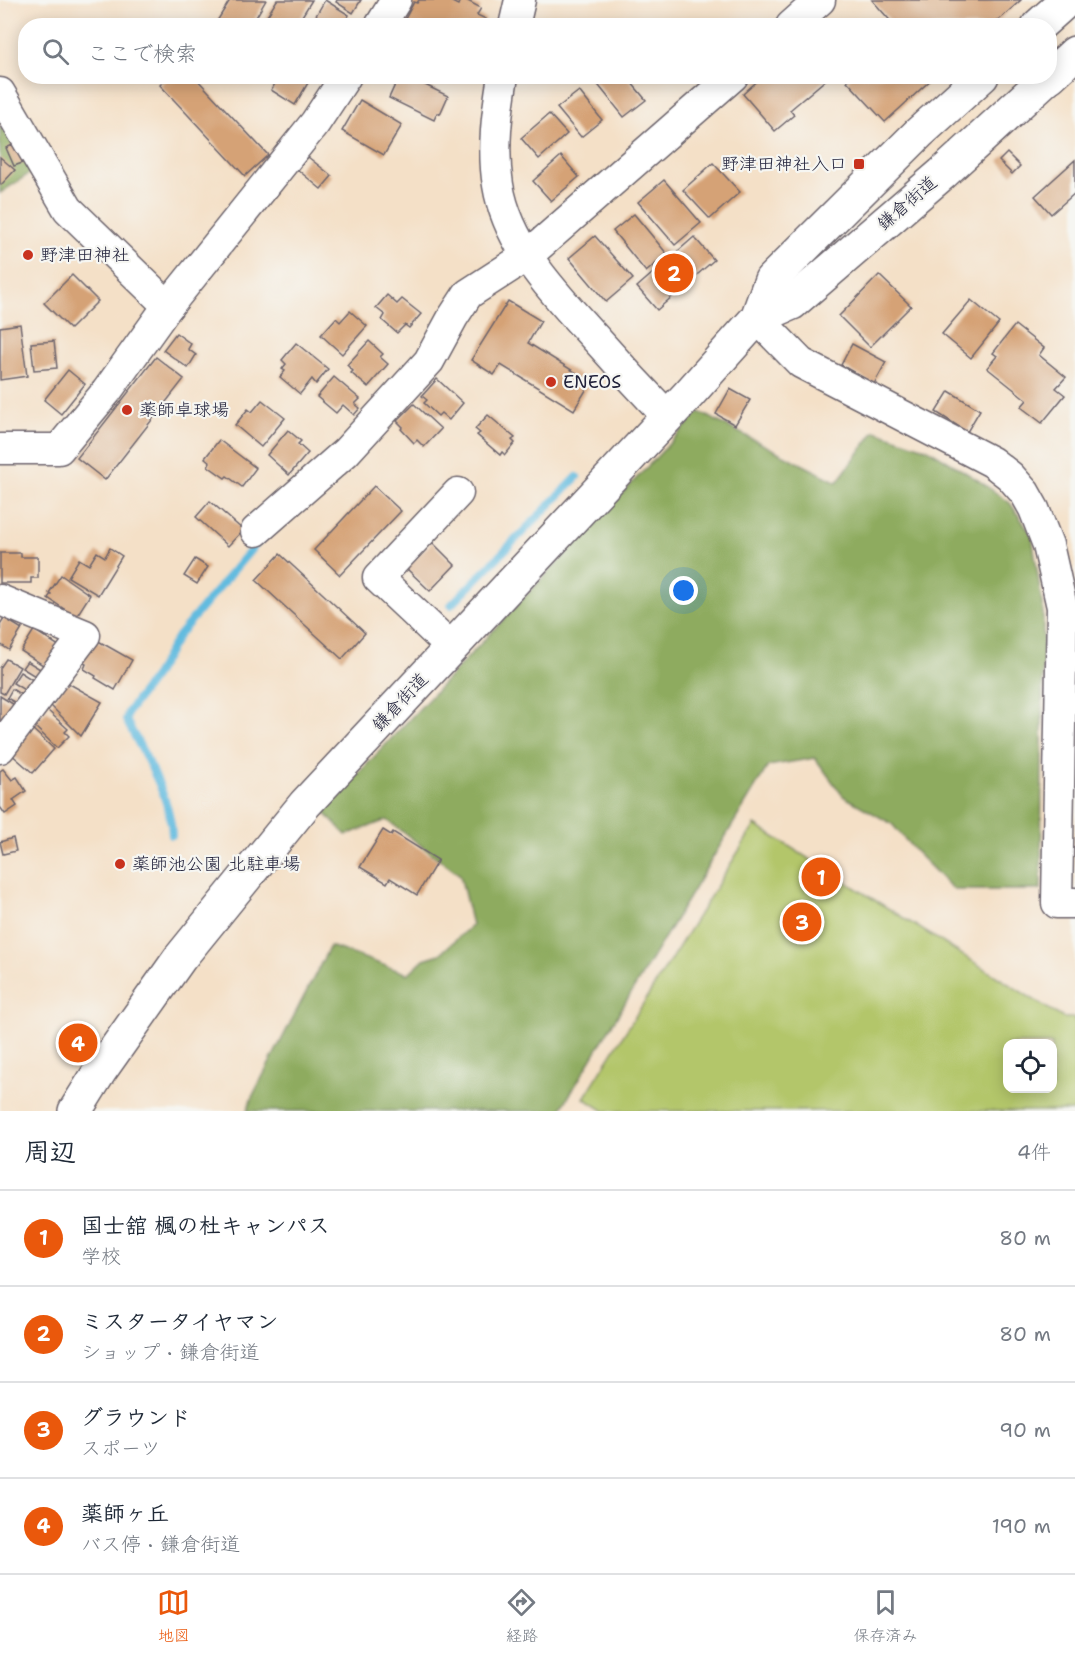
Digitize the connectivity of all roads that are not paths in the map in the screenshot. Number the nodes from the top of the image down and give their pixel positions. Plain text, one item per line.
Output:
1 (396, 0) edge
2 (520, 0) edge
3 (820, 0) edge
4 (1067, 0) edge
5 (385, 18) edge
6 (516, 18) edge
7 (800, 18) edge
8 (1047, 18) edge
9 (1075, 53) edge
10 (1057, 69) edge
11 (341, 84) edge
12 (502, 84) edge
13 (724, 84) edge
14 (973, 84) edge
15 (1040, 84) edge
16 (0, 93) edge
17 (527, 256) junction
18 (168, 306) junction
19 (757, 318) junction
20 (668, 417) junction
21 (0, 449) edge
22 (459, 493) dead end
23 (256, 531) dead end
24 (0, 600) edge
25 (451, 647) junction
26 (0, 748) edge
27 (1075, 903) edge
28 (75, 1111) edge

1 - 5 street
2 - 6 street
3 - 7 street
4 - 8 main road
9 - 10 main road, 鎌倉街道
11 - 18 street
12 - 17 street
13 - 17 street
14 - 19 main road, 鎌倉街道
15 - 19 main road, 鎌倉街道
16 - 18 street
17 - 20 street
17 - 23 street
18 - 21 street
19 - 20 main road, 鎌倉街道
19 - 27 street
20 - 25 main road, 鎌倉街道
22 - 25 street
24 - 26 street
25 - 28 main road, 鎌倉街道

